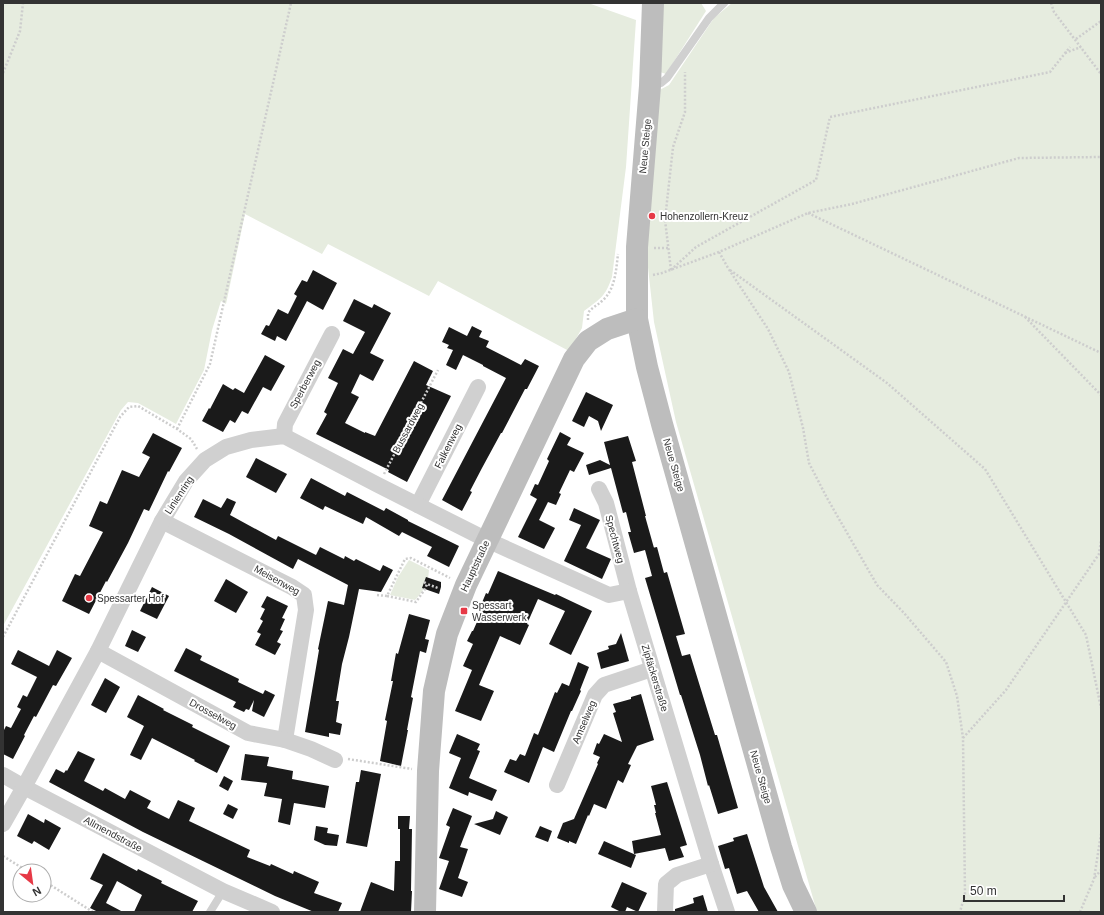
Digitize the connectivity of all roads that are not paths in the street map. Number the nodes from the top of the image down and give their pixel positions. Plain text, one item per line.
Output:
1 (653, 3) edge
2 (724, 3) edge
3 (650, 86) junction
4 (637, 319) junction
5 (332, 334) dead end
6 (478, 387) dead end
7 (284, 436) junction
8 (598, 489) dead end
9 (418, 505) junction
10 (162, 521) junction
11 (487, 540) junction
12 (629, 591) junction
13 (98, 651) junction
14 (652, 669) junction
15 (285, 740) junction
16 (336, 760) road end
17 (3, 775) edge
18 (558, 785) dead end
19 (24, 787) junction
20 (3, 824) edge
21 (711, 864) junction
22 (223, 891) junction
23 (210, 912) edge
24 (272, 912) edge
25 (425, 912) edge
26 (665, 912) edge
27 (727, 912) edge
28 (806, 912) edge

1 - 3 main road, Neue Steige
2 - 3 lane
3 - 4 main road, Neue Steige
4 - 11 main road, Hauptstraße
4 - 28 main road, Neue Steige
5 - 7 street, Sperberweg
6 - 9 street, Falkenweg
7 - 9 street
7 - 10 street, Linienring
8 - 12 street, Spechtweg
9 - 11 street
10 - 13 street, Linienring
10 - 15 street, Meisenweg
11 - 12 street
11 - 25 main road, Hauptstraße
12 - 14 street, Zipfäckerstraße
13 - 15 street, Drosselweg
13 - 19 street, Linienring
14 - 18 street, Amselweg
14 - 21 street, Zipfäckerstraße
15 - 16 street, Drosselweg
17 - 19 street, Allmendstraße
19 - 20 street, Linienring
19 - 22 street, Allmendstraße
21 - 26 street
21 - 27 street, Zipfäckerstraße
22 - 23 lane
22 - 24 street, Allmendstraße

